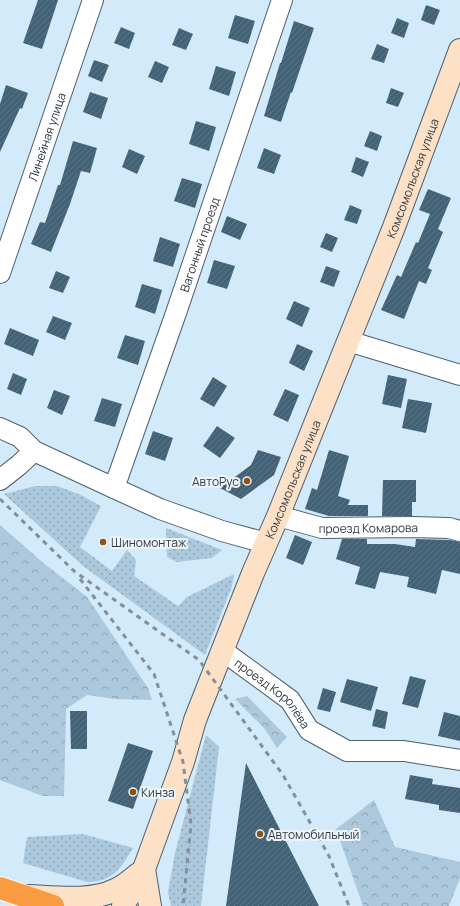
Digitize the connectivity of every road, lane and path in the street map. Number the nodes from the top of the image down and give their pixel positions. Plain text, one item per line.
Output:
1 (93, 0) edge
2 (282, 0) edge
3 (460, 50) edge
4 (0, 273) edge
5 (348, 342) junction
6 (460, 375) edge
7 (0, 428) edge
8 (34, 450) junction
9 (0, 480) edge
10 (114, 488) junction
11 (278, 516) junction
12 (460, 531) edge
13 (266, 543) junction
14 (223, 651) junction
15 (460, 760) edge
16 (144, 869) junction
17 (0, 888) edge
18 (0, 898) edge
19 (20, 901) edge
20 (53, 906) edge
21 (123, 906) edge
22 (150, 906) edge

1 - 4 street, Линейная улица
2 - 10 street, Вагонный проезд
3 - 5 main road, Комсомольская улица
5 - 6 street
5 - 11 main road, Комсомольская улица
7 - 8 street
8 - 9 street
8 - 10 street
10 - 13 street
11 - 12 street, проезд Комарова
11 - 13 main road, Комсомольская улица
13 - 14 main road, Комсомольская улица
14 - 15 street, проезд Королёва
14 - 16 main road, Комсомольская улица
16 - 19 main road
16 - 21 main road, Комсомольская улица
16 - 22 main road
17 - 19 highway
18 - 19 highway
19 - 20 highway

